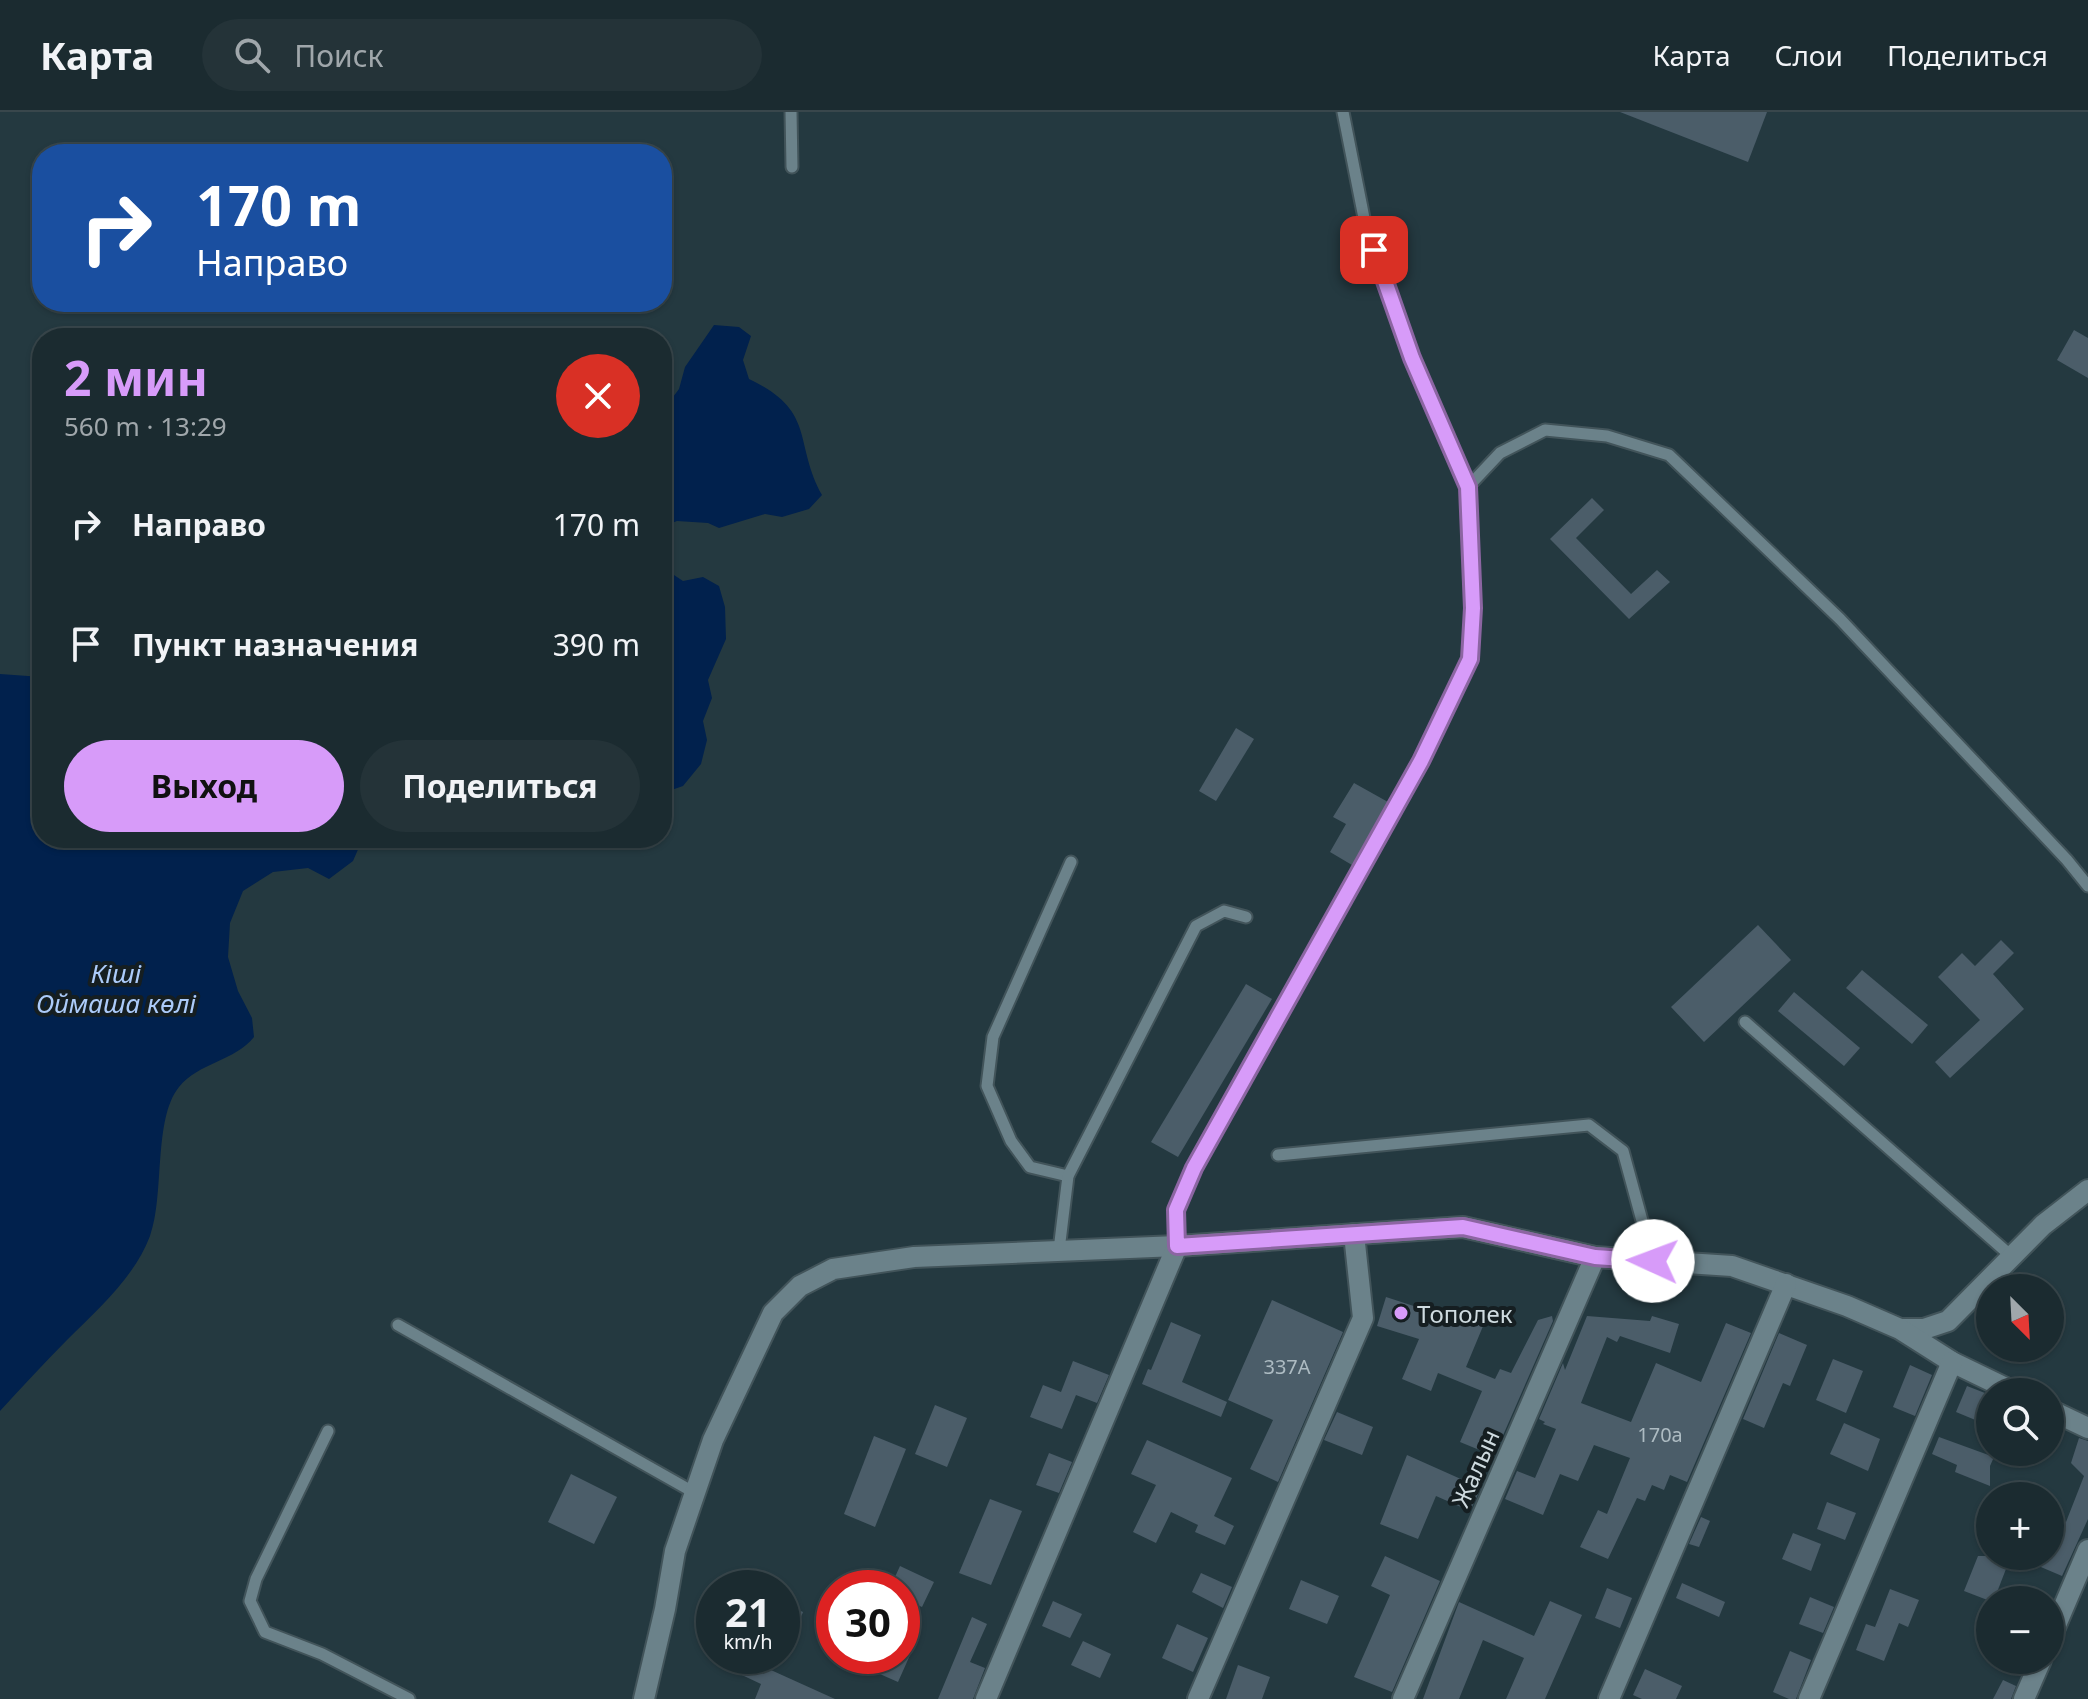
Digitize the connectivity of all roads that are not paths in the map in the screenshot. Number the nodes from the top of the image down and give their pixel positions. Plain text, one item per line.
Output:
1 (791, 112) edge
2 (1343, 112) edge
3 (792, 167) dead end
4 (1468, 487) junction
5 (1071, 862) dead end
6 (2088, 886) edge
7 (1246, 917) dead end
8 (1745, 1022) dead end
9 (1278, 1155) dead end
10 (1068, 1176) junction
11 (2088, 1190) edge
12 (1354, 1234) junction
13 (1177, 1246) junction
14 (1059, 1250) junction
15 (2010, 1255) junction
16 (1595, 1257) junction
17 (1653, 1261) junction
18 (1786, 1284) junction
19 (398, 1325) dead end
20 (1900, 1329) junction
21 (1952, 1362) junction
22 (1985, 1378) edge
23 (2064, 1417) edge
24 (2088, 1428) edge
25 (328, 1431) dead end
26 (695, 1493) junction
27 (2088, 1550) edge
28 (2064, 1606) edge
29 (2035, 1674) edge
30 (409, 1699) edge
31 (644, 1699) edge
32 (986, 1699) edge
33 (1198, 1699) edge
34 (1403, 1699) edge
35 (1609, 1699) edge
36 (1809, 1699) edge
37 (2024, 1699) edge

1 - 3 lane
2 - 4 lane
4 - 6 lane
4 - 13 lane
5 - 10 lane
7 - 10 lane
8 - 15 lane
9 - 17 lane
10 - 14 lane
11 - 15 street
12 - 13 street
12 - 16 street
12 - 33 street
13 - 14 street
13 - 32 street
14 - 26 street
15 - 20 street
16 - 17 street
16 - 34 street, Жалын
17 - 18 street
18 - 20 street
18 - 35 street
19 - 26 lane
20 - 21 street
21 - 22 street
21 - 36 street
23 - 24 street
25 - 30 lane
26 - 31 street
27 - 28 street
29 - 37 street

